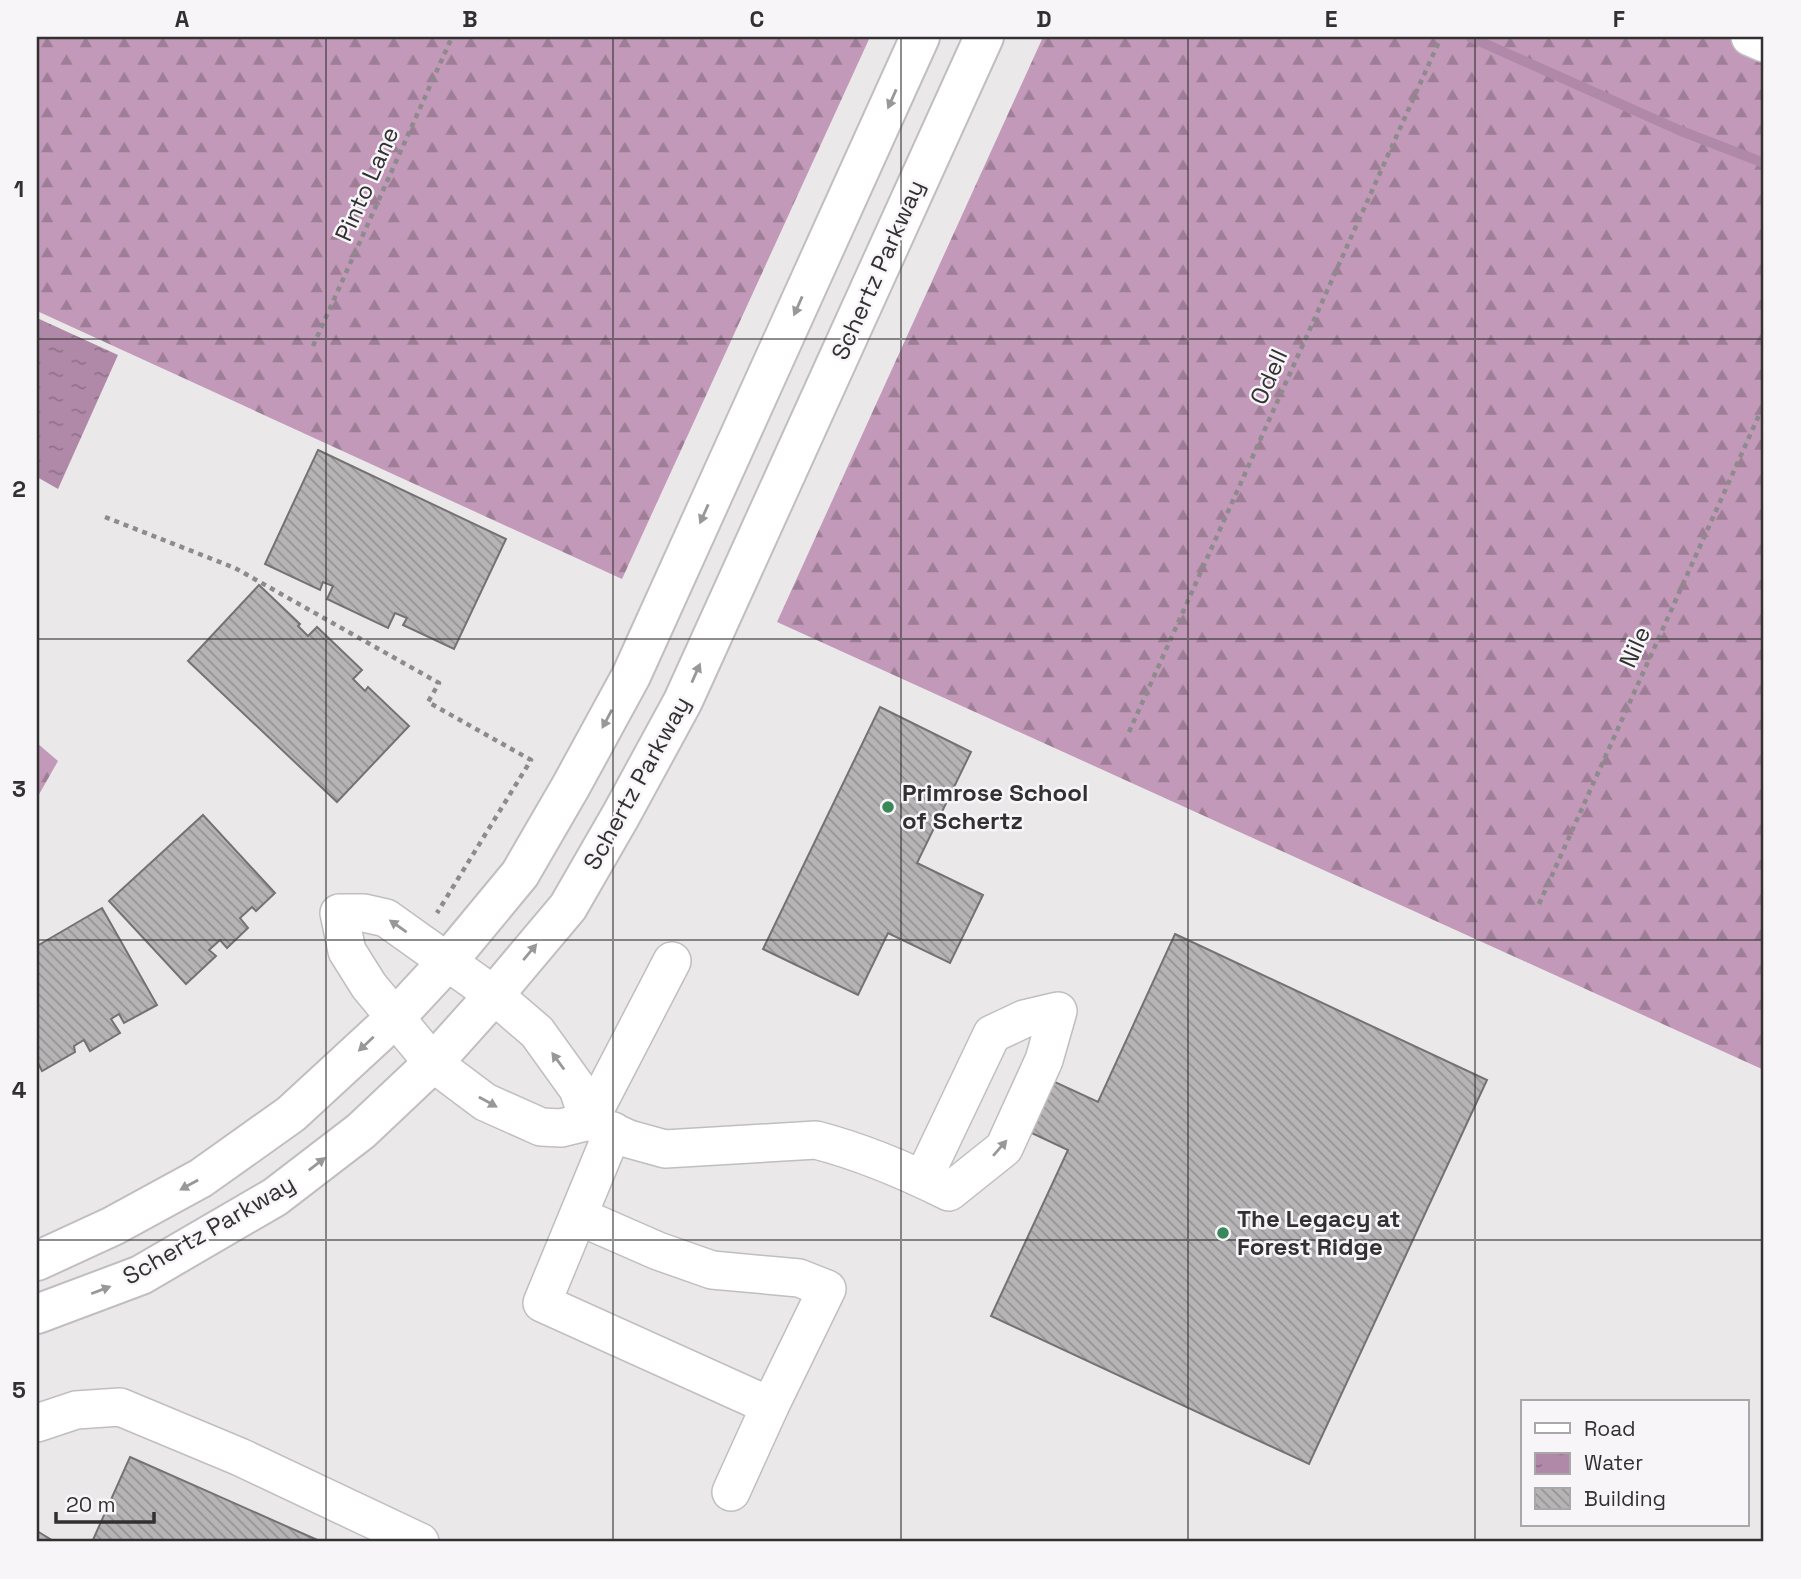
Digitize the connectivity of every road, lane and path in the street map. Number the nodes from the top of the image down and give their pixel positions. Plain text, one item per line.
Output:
1 (452, 37) edge
2 (920, 37) edge
3 (984, 37) edge
4 (1441, 37) edge
5 (1750, 37) edge
6 (1764, 43) edge
7 (313, 346) dead end
8 (1764, 404) edge
9 (105, 517) dead end
10 (1129, 732) dead end
11 (1539, 904) dead end
12 (439, 948) junction
13 (672, 961) dead end
14 (495, 995) junction
15 (395, 1018) junction
16 (433, 1063) junction
17 (601, 1126) junction
18 (936, 1185) junction
19 (578, 1216) junction
20 (37, 1261) edge
21 (37, 1314) edge
22 (770, 1406) junction
23 (37, 1423) edge
24 (731, 1492) dead end
25 (420, 1542) edge

1 - 7 path, Pinto Lane
2 -> 12 main road, Schertz Parkway
14 -> 3 main road, Schertz Parkway
4 - 10 path, Odell
5 - 6 street
8 - 11 path, Nile
9 - 12 path
12 - 14 street
12 - 15 main road, Schertz Parkway
12 -> 15 street
13 - 17 street
14 - 16 main road, Schertz Parkway
17 -> 14 street
15 - 16 street
15 -> 20 main road, Schertz Parkway
16 -> 17 street
21 -> 16 main road, Schertz Parkway
17 - 18 street
17 - 19 street
18 -> 18 street
19 - 22 street
19 - 22 street
22 - 24 street
23 - 25 street

